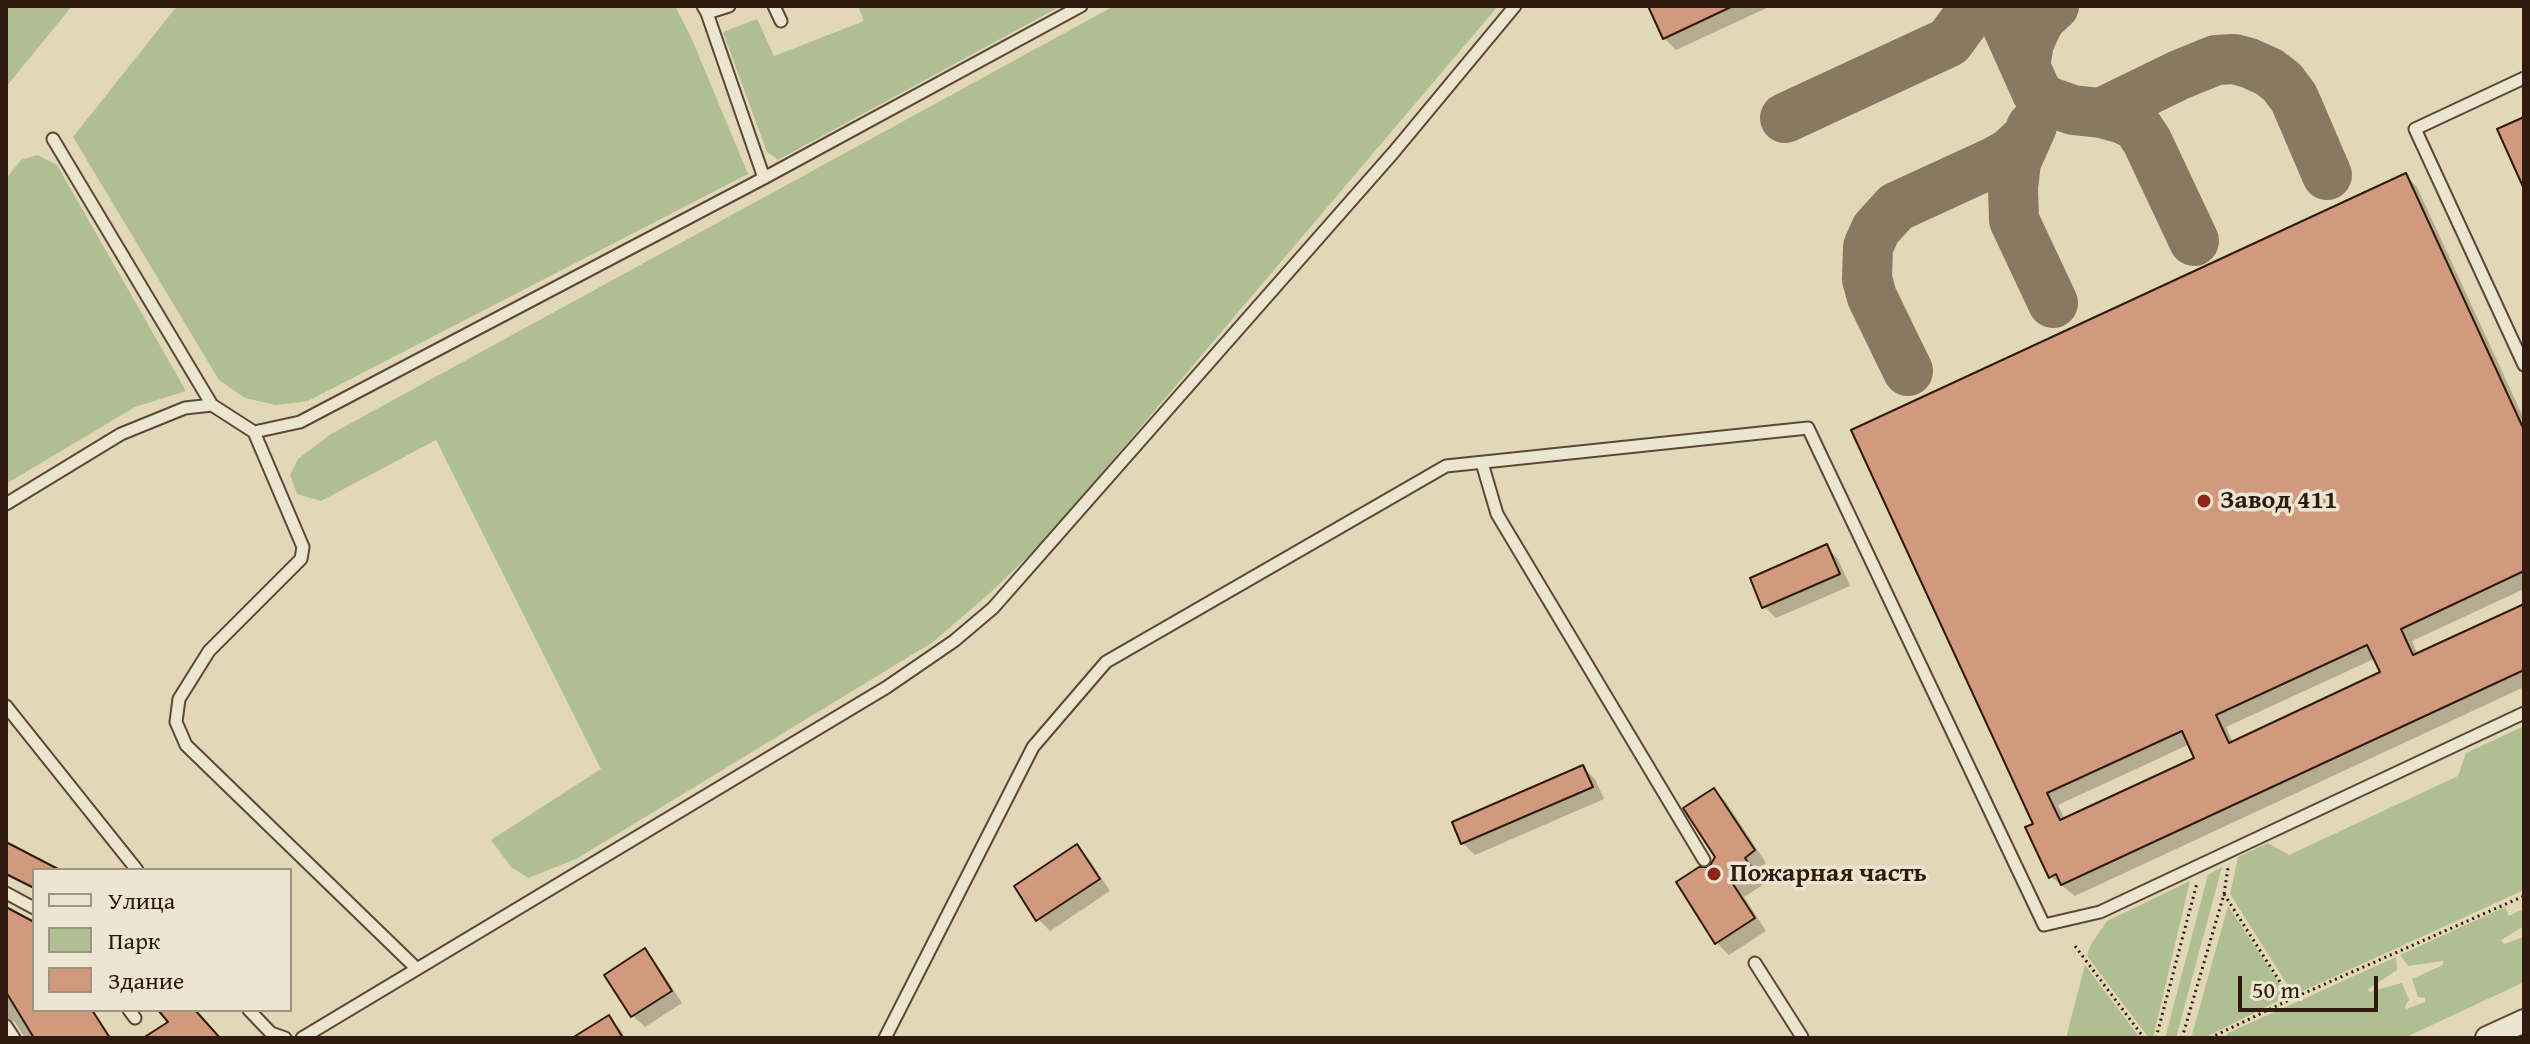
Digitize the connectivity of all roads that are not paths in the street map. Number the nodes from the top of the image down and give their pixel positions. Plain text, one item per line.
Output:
1 (729, 6) edge
2 (774, 6) edge
3 (1081, 6) edge
4 (1515, 6) edge
5 (705, 10) edge
6 (781, 21) dead end
7 (2524, 78) edge
8 (53, 139) dead end
9 (764, 178) junction
10 (2524, 365) edge
11 (212, 405) junction
12 (254, 432) junction
13 (1482, 463) junction
14 (6, 504) edge
15 (6, 706) edge
16 (2524, 713) edge
17 (1704, 860) dead end
18 (135, 868) edge
19 (6, 893) edge
20 (32, 907) edge
21 (1755, 963) dead end
22 (416, 968) junction
23 (251, 1012) edge
24 (2524, 1021) edge
25 (6, 1026) edge
26 (1802, 1037) edge
27 (14, 1038) edge
28 (285, 1038) edge
29 (302, 1038) edge
30 (885, 1038) edge
31 (2487, 1038) edge

1 - 5 lane
2 - 6 lane
3 - 9 lane
4 - 22 lane
5 - 9 lane
7 - 10 lane
8 - 11 lane
9 - 12 lane
11 - 12 lane
11 - 14 lane
12 - 22 lane
13 - 16 lane
13 - 17 lane
13 - 30 lane
15 - 18 lane
19 - 20 lane
21 - 26 lane
22 - 29 lane
23 - 28 lane
24 - 31 street
25 - 27 lane

